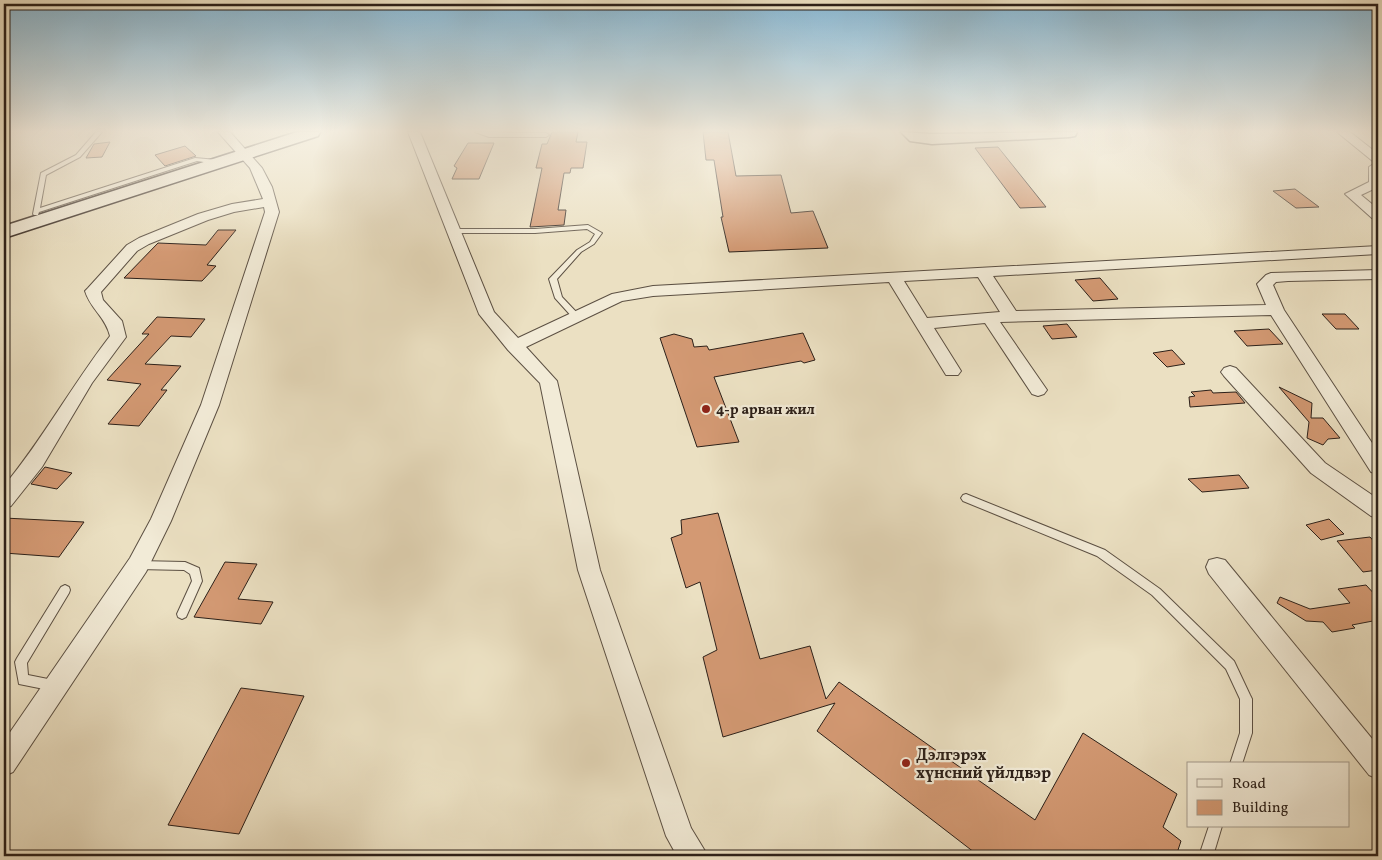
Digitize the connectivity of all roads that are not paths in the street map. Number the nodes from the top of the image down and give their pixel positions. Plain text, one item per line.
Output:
1 (47, 172) edge
2 (184, 172) edge
3 (259, 172) edge
4 (430, 172) edge
5 (1375, 172) edge
6 (270, 202) junction
7 (36, 216) junction
8 (1378, 216) edge
9 (454, 231) junction
10 (4, 232) edge
11 (1378, 250) edge
12 (983, 273) junction
13 (1378, 274) edge
14 (894, 278) junction
15 (1276, 310) junction
16 (1011, 316) junction
17 (577, 317) junction
18 (989, 318) junction
19 (923, 324) junction
20 (514, 346) junction
21 (952, 371) dead end
22 (1230, 372) dead end
23 (1038, 390) dead end
24 (1378, 467) edge
25 (966, 498) dead end
26 (4, 500) edge
27 (1378, 510) edge
28 (138, 565) junction
29 (1217, 567) dead end
30 (65, 590) dead end
31 (182, 614) dead end
32 (56, 686) junction
33 (1237, 762) edge
34 (4, 763) edge
35 (1378, 766) edge
36 (1215, 828) edge
37 (694, 856) edge
38 (1206, 856) edge

1 - 7 lane
2 - 7 street
3 - 6 street
4 - 9 street
5 - 8 street
6 - 26 street
6 - 28 street
7 - 10 street
9 - 17 lane
9 - 20 street
11 - 12 street
12 - 14 street
12 - 16 street
13 - 15 street
14 - 17 street
14 - 19 street
15 - 16 street
15 - 24 street
16 - 18 street
17 - 20 street
18 - 19 street
18 - 23 street
19 - 21 street
20 - 37 street
22 - 27 street
25 - 33 lane
28 - 31 lane
28 - 32 street
29 - 35 street
30 - 32 lane
32 - 34 street
36 - 38 lane

